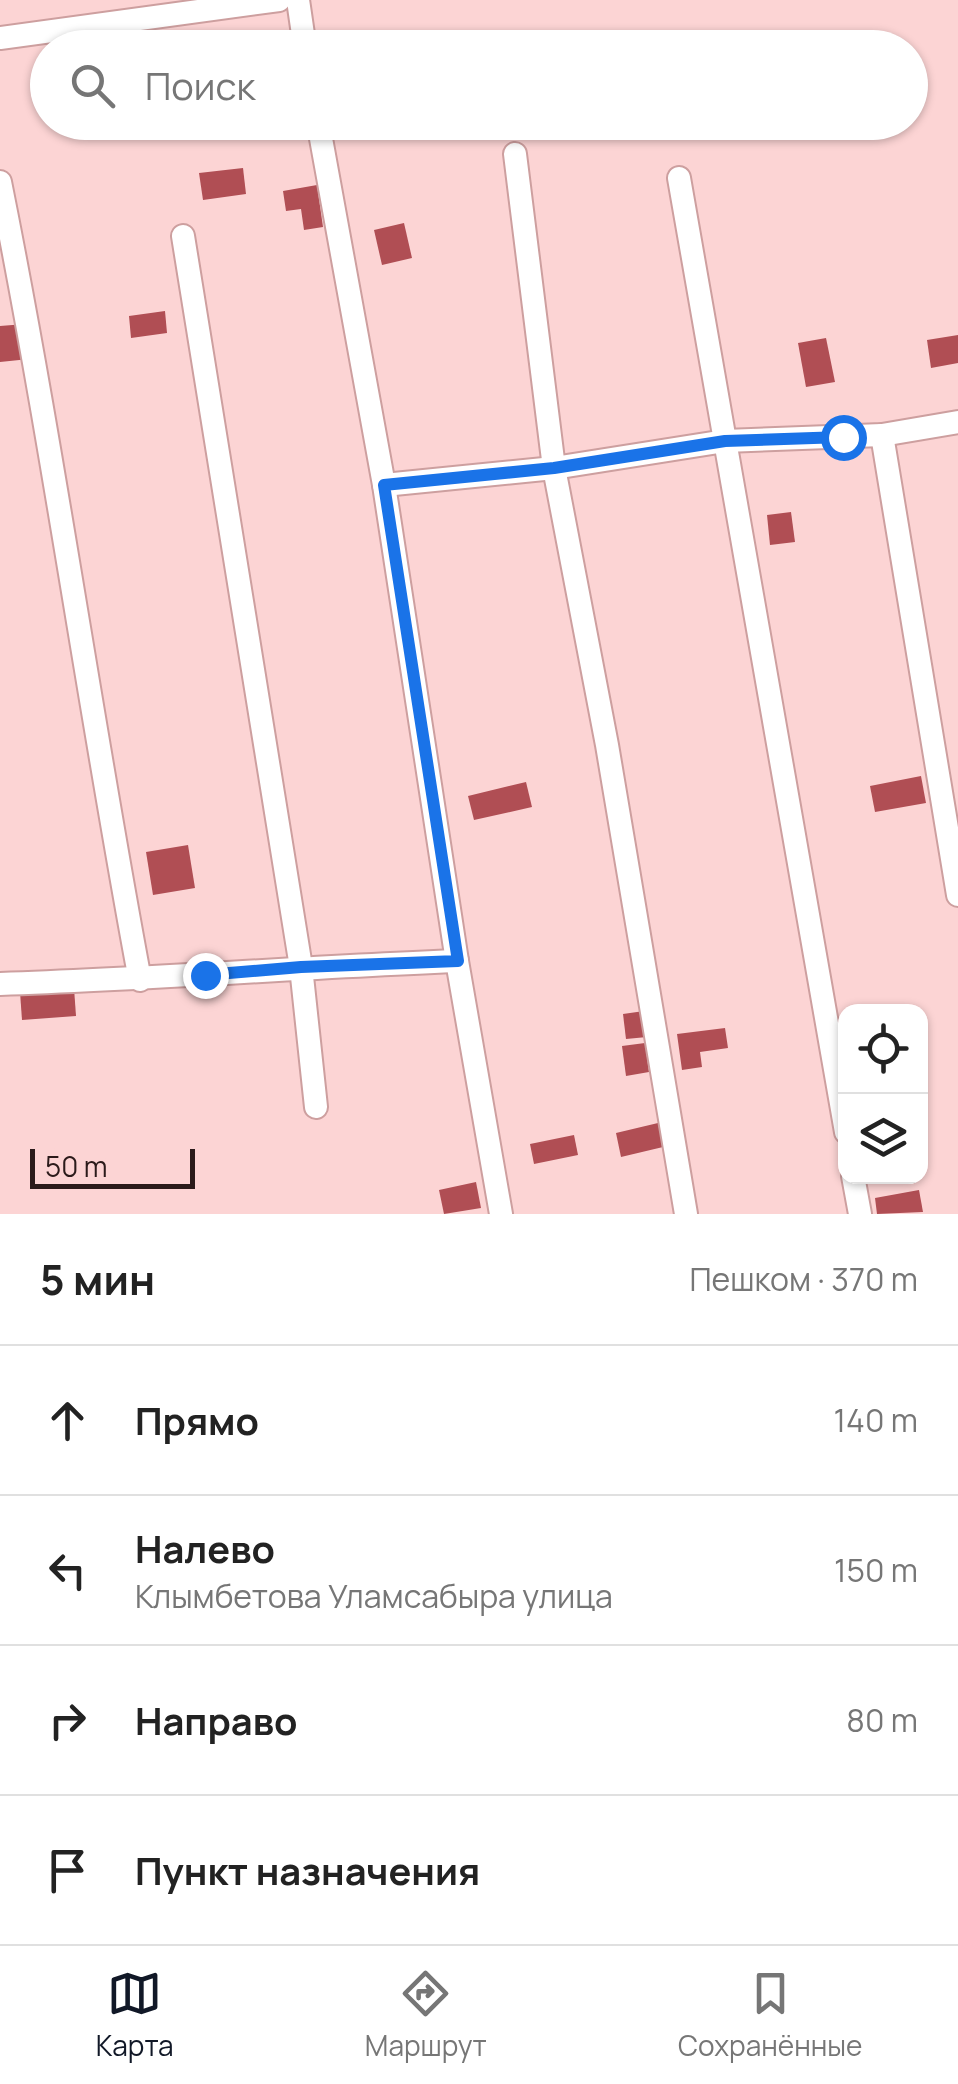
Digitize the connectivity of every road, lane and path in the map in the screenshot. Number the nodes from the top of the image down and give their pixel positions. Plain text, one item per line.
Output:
1 (278, 0) edge
2 (298, 0) edge
3 (59, 30) edge
4 (303, 30) edge
5 (30, 34) edge
6 (0, 38) edge
7 (321, 140) edge
8 (515, 154) dead end
9 (680, 178) dead end
10 (0, 182) edge
11 (184, 236) dead end
12 (958, 422) edge
13 (882, 436) junction
14 (725, 441) junction
15 (554, 468) junction
16 (384, 485) junction
17 (958, 895) edge
18 (458, 961) junction
19 (301, 967) junction
20 (140, 980) junction
21 (0, 984) edge
22 (839, 1094) edge
23 (316, 1107) dead end
24 (854, 1184) edge
25 (501, 1214) edge
26 (686, 1214) edge
27 (860, 1214) edge

1 - 3 street
2 - 4 street
5 - 6 street
7 - 16 street
8 - 15 street
9 - 14 street
10 - 20 street
11 - 19 street
12 - 13 street
13 - 14 street
13 - 17 street
14 - 15 street
14 - 22 street
15 - 16 street
15 - 26 street
16 - 18 street
18 - 19 street
18 - 25 street
19 - 20 street
19 - 23 street
20 - 21 street
24 - 27 street

